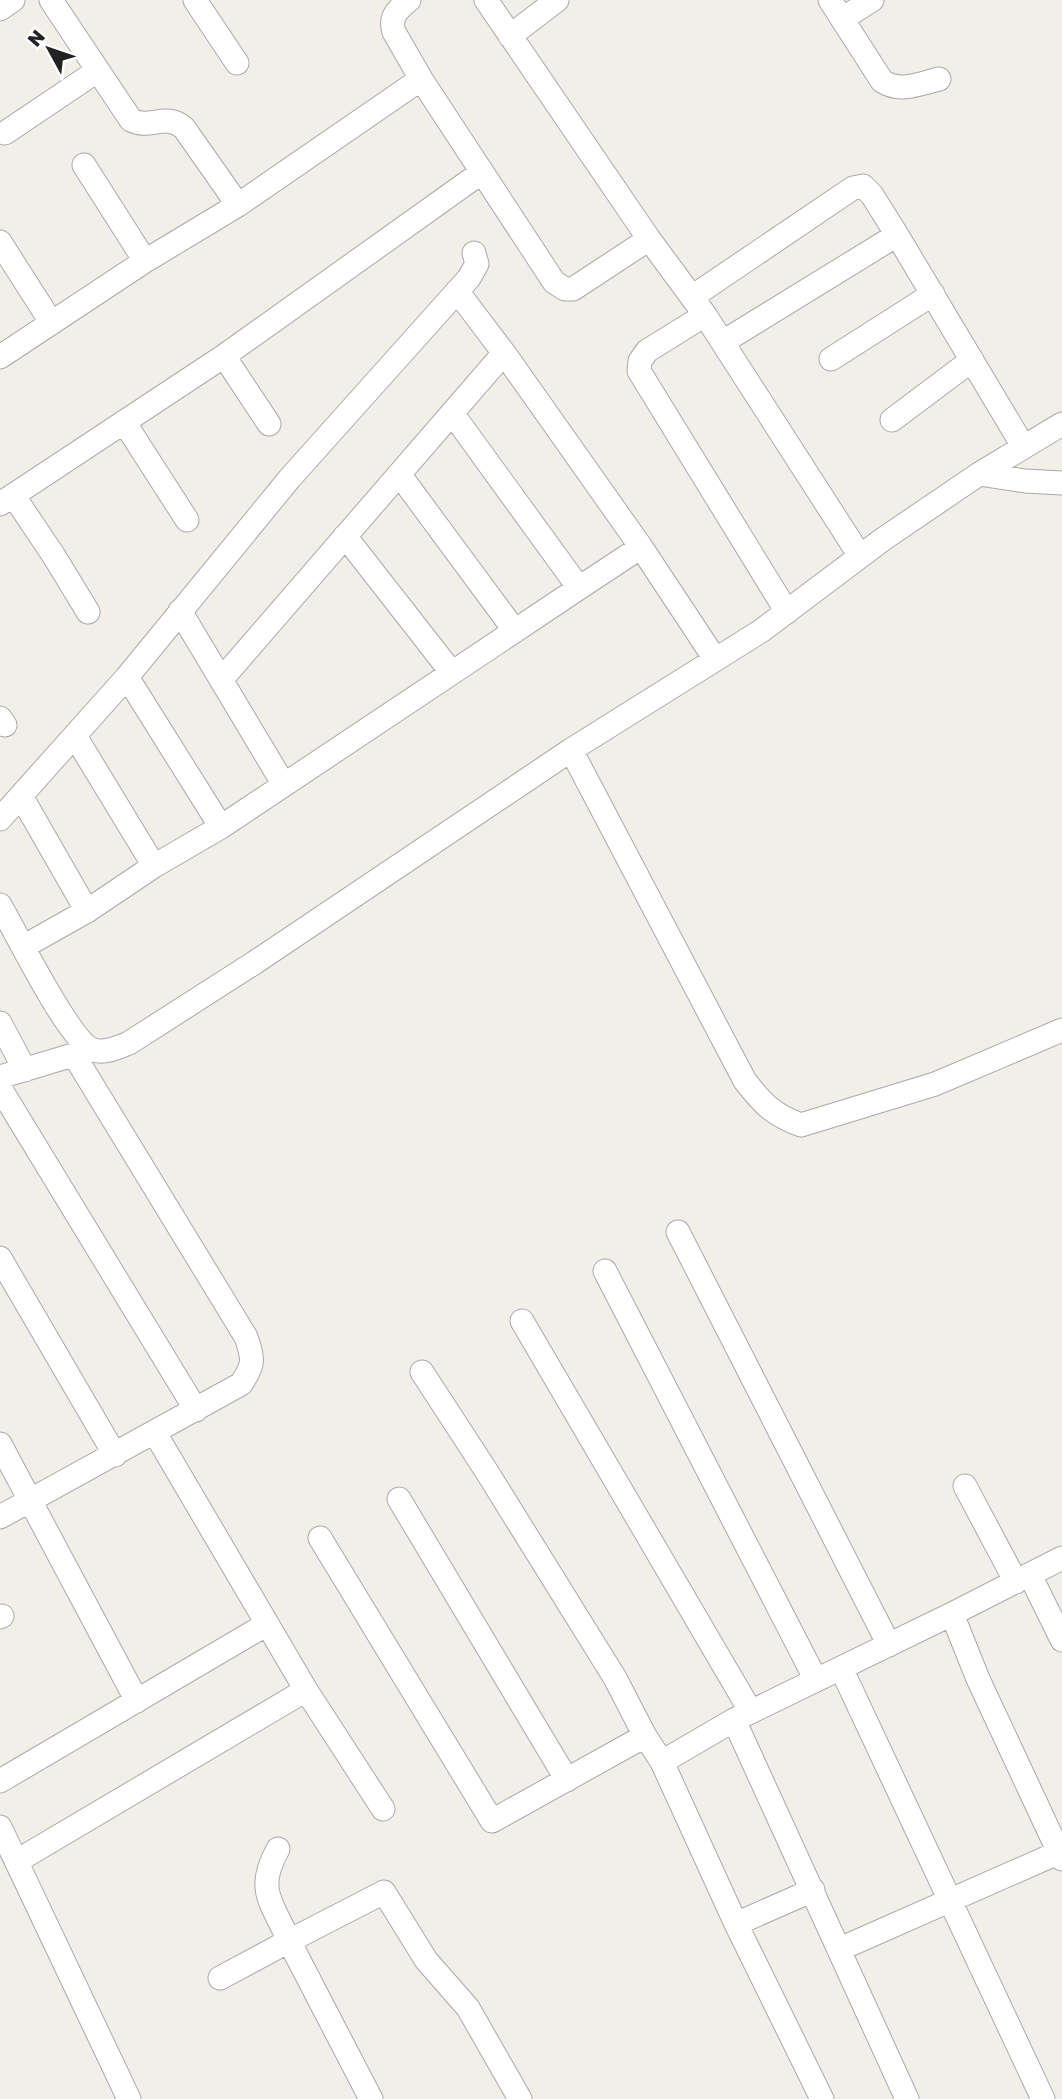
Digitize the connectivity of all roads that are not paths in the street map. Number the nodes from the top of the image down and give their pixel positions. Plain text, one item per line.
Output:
1 (13, 0) edge
2 (51, 0) edge
3 (195, 0) edge
4 (410, 0) edge
5 (486, 0) edge
6 (557, 0) edge
7 (872, 0) edge
8 (0, 9) edge
9 (836, 10) edge
10 (510, 36) junction
11 (237, 62) dead end
12 (97, 71) junction
13 (421, 79) junction
14 (939, 79) dead end
15 (5, 133) dead end
16 (85, 165) dead end
17 (482, 172) junction
18 (238, 205) junction
19 (897, 235) junction
20 (649, 239) junction
21 (0, 242) edge
22 (474, 253) dead end
23 (145, 261) junction
24 (457, 291) junction
25 (933, 294) junction
26 (699, 306) junction
27 (51, 322) junction
28 (723, 342) junction
29 (504, 352) junction
30 (224, 356) junction
31 (0, 357) edge
32 (831, 359) dead end
33 (972, 360) junction
34 (452, 413) junction
35 (892, 420) dead end
36 (124, 422) junction
37 (269, 424) dead end
38 (1062, 424) edge
39 (1023, 446) junction
40 (399, 474) junction
41 (979, 474) junction
42 (1062, 483) edge
43 (6, 499) edge
44 (187, 520) dead end
45 (345, 536) junction
46 (641, 547) junction
47 (860, 556) junction
48 (579, 588) junction
49 (180, 611) junction
50 (88, 612) dead end
51 (787, 612) junction
52 (515, 631) junction
53 (715, 659) junction
54 (452, 673) junction
55 (127, 677) junction
56 (221, 680) junction
57 (75, 736) junction
58 (571, 750) junction
59 (285, 785) junction
60 (20, 796) junction
61 (0, 818) edge
62 (220, 827) junction
63 (153, 866) junction
64 (0, 905) edge
65 (87, 911) junction
66 (23, 947) junction
67 (0, 1023) edge
68 (1061, 1031) edge
69 (84, 1052) junction
70 (25, 1070) junction
71 (0, 1077) edge
72 (0, 1088) edge
73 (678, 1232) dead end
74 (0, 1258) edge
75 (605, 1271) dead end
76 (522, 1321) dead end
77 (422, 1372) dead end
78 (196, 1410) junction
79 (155, 1433) junction
80 (0, 1444) edge
81 (115, 1455) junction
82 (965, 1486) dead end
83 (31, 1499) junction
84 (399, 1499) dead end
85 (0, 1517) edge
86 (320, 1538) dead end
87 (1062, 1558) edge
88 (1023, 1578) junction
89 (952, 1615) junction
90 (267, 1624) junction
91 (1062, 1640) edge
92 (889, 1645) junction
93 (841, 1668) junction
94 (816, 1680) junction
95 (306, 1690) junction
96 (137, 1701) junction
97 (743, 1716) junction
98 (645, 1736) junction
99 (662, 1762) junction
100 (567, 1780) junction
101 (0, 1781) edge
102 (383, 1809) dead end
103 (0, 1827) edge
104 (278, 1849) dead end
105 (1061, 1854) edge
106 (17, 1861) junction
107 (813, 1890) junction
108 (949, 1901) junction
109 (736, 1924) junction
110 (289, 1941) junction
111 (840, 1949) junction
112 (220, 1978) dead end
113 (129, 2099) edge
114 (370, 2099) edge
115 (520, 2099) edge
116 (822, 2099) edge
117 (907, 2099) edge
118 (1043, 2099) edge

1 - 8 street
2 - 12 street
3 - 11 street
4 - 13 street
5 - 10 street
6 - 10 street
7 - 9 street
9 - 14 street
10 - 20 street
12 - 15 street
12 - 18 street
13 - 17 street
13 - 18 street
16 - 23 street
17 - 20 street
17 - 30 street
18 - 23 street
19 - 25 street
19 - 26 street
19 - 28 street
20 - 26 street
21 - 27 street
22 - 24 street
23 - 27 street
24 - 29 street
24 - 49 street
25 - 32 street
25 - 33 street
26 - 28 street
26 - 51 street
27 - 31 street
28 - 47 street
29 - 34 street
29 - 46 street
30 - 36 street
30 - 37 street
33 - 35 street
33 - 39 street
34 - 40 street
34 - 48 street
36 - 43 street
36 - 44 street
38 - 39 street
39 - 41 street
40 - 45 street
40 - 52 street
41 - 42 street
41 - 47 street
43 - 50 street
45 - 54 street
45 - 56 street
46 - 48 street
46 - 53 street
47 - 51 street
48 - 52 street
49 - 55 street
49 - 56 street
51 - 53 street
52 - 54 street
53 - 58 street
54 - 59 street
55 - 57 street
55 - 62 street
56 - 59 street
57 - 60 street
57 - 63 street
58 - 68 street
58 - 69 street
59 - 62 street
60 - 61 street
60 - 65 street
62 - 63 street
63 - 65 street
64 - 66 street
65 - 66 street
66 - 69 street
67 - 70 street
69 - 70 street
69 - 78 street
70 - 71 street
72 - 78 street
73 - 92 street
74 - 81 street
75 - 94 street
76 - 97 street
77 - 98 street
78 - 79 street
79 - 81 street
79 - 90 street
80 - 83 street
81 - 83 street
82 - 88 street
83 - 85 street
83 - 96 street
84 - 100 street
86 - 100 street
87 - 88 street
88 - 89 street
88 - 91 street
89 - 92 street
89 - 105 street
90 - 95 street
90 - 96 street
92 - 93 street
93 - 94 street
93 - 108 street
94 - 97 street
95 - 102 street
95 - 106 street
96 - 101 street
97 - 99 street
97 - 107 street
98 - 99 street
98 - 100 street
99 - 109 street
103 - 106 street
104 - 110 street
105 - 108 street
106 - 113 street
107 - 109 street
107 - 111 street
108 - 111 street
108 - 118 street
109 - 116 street
110 - 112 street
110 - 114 street
110 - 115 street
111 - 117 street

